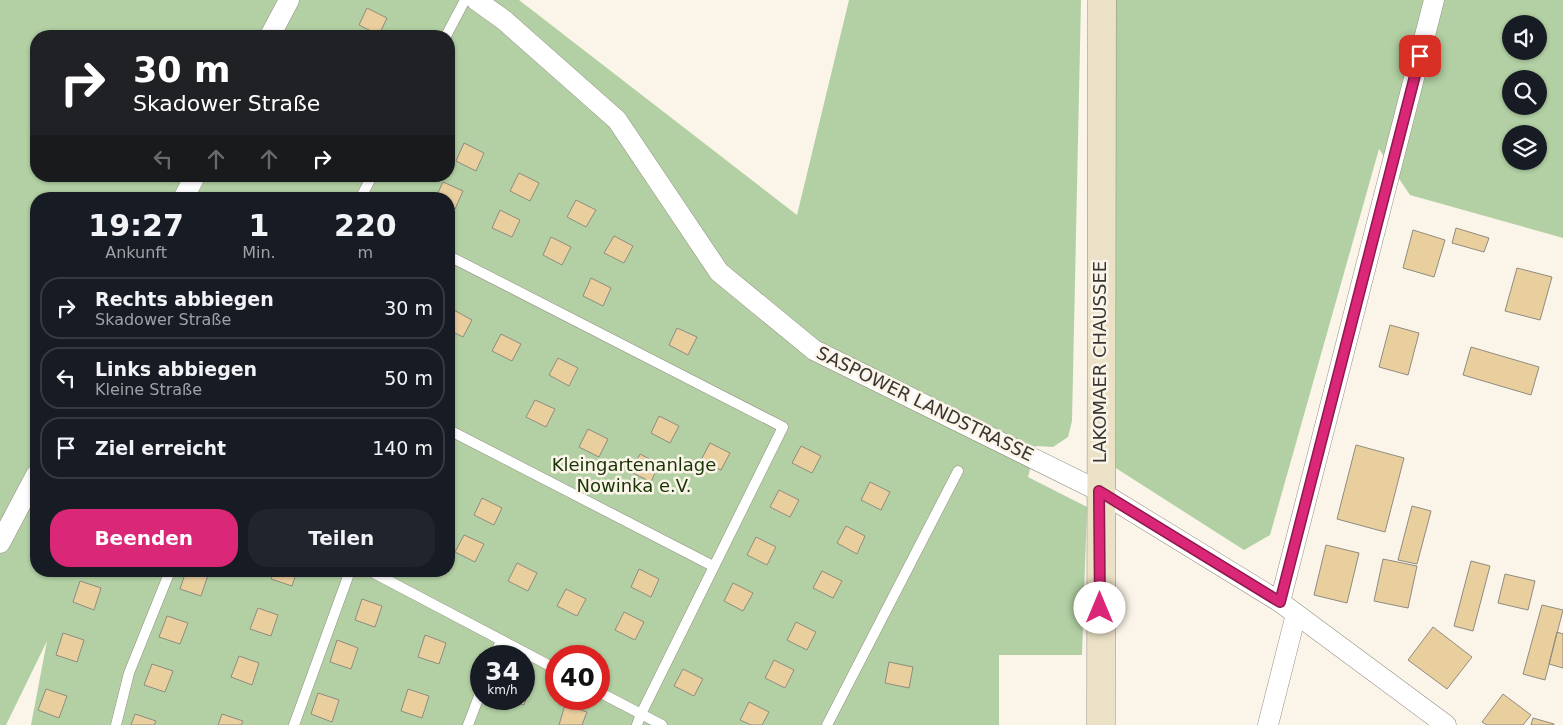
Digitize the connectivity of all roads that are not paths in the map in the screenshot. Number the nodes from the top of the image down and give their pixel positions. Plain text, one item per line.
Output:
1 (289, 0) edge
2 (465, 0) edge
3 (476, 0) edge
4 (1102, 0) edge
5 (1434, 0) edge
6 (273, 30) edge
7 (449, 30) edge
8 (455, 259) edge
9 (455, 433) edge
10 (958, 471) dead end
11 (30, 486) edge
12 (1099, 491) junction
13 (0, 542) edge
14 (713, 566) junction
15 (168, 577) edge
16 (348, 577) edge
17 (381, 577) edge
18 (1280, 602) junction
19 (1296, 614) junction
20 (501, 640) junction
21 (499, 645) edge
22 (545, 663) edge
23 (610, 698) edge
24 (474, 710) edge
25 (641, 714) junction
26 (116, 725) edge
27 (294, 725) edge
28 (468, 725) edge
29 (637, 725) edge
30 (662, 725) edge
31 (827, 725) edge
32 (1101, 725) edge
33 (1268, 725) edge
34 (1446, 725) edge

1 - 6 street
2 - 7 lane
3 - 12 street, SASPOWER LANDSTRASSE
4 - 12 street, LAKOMAER CHAUSSEE
5 - 18 street
8 - 14 lane
9 - 14 lane
10 - 31 lane
11 - 13 street
12 - 18 street, SASPOWER LANDSTRASSE
12 - 32 street, LAKOMAER CHAUSSEE
14 - 25 lane
15 - 26 lane
16 - 27 lane
17 - 20 lane
18 - 19 street, SASPOWER LANDSTRASSE
19 - 33 street
19 - 34 street, SASPOWER LANDSTRASSE
20 - 21 lane
20 - 22 lane
23 - 25 lane
24 - 28 lane
25 - 29 lane
25 - 30 lane

